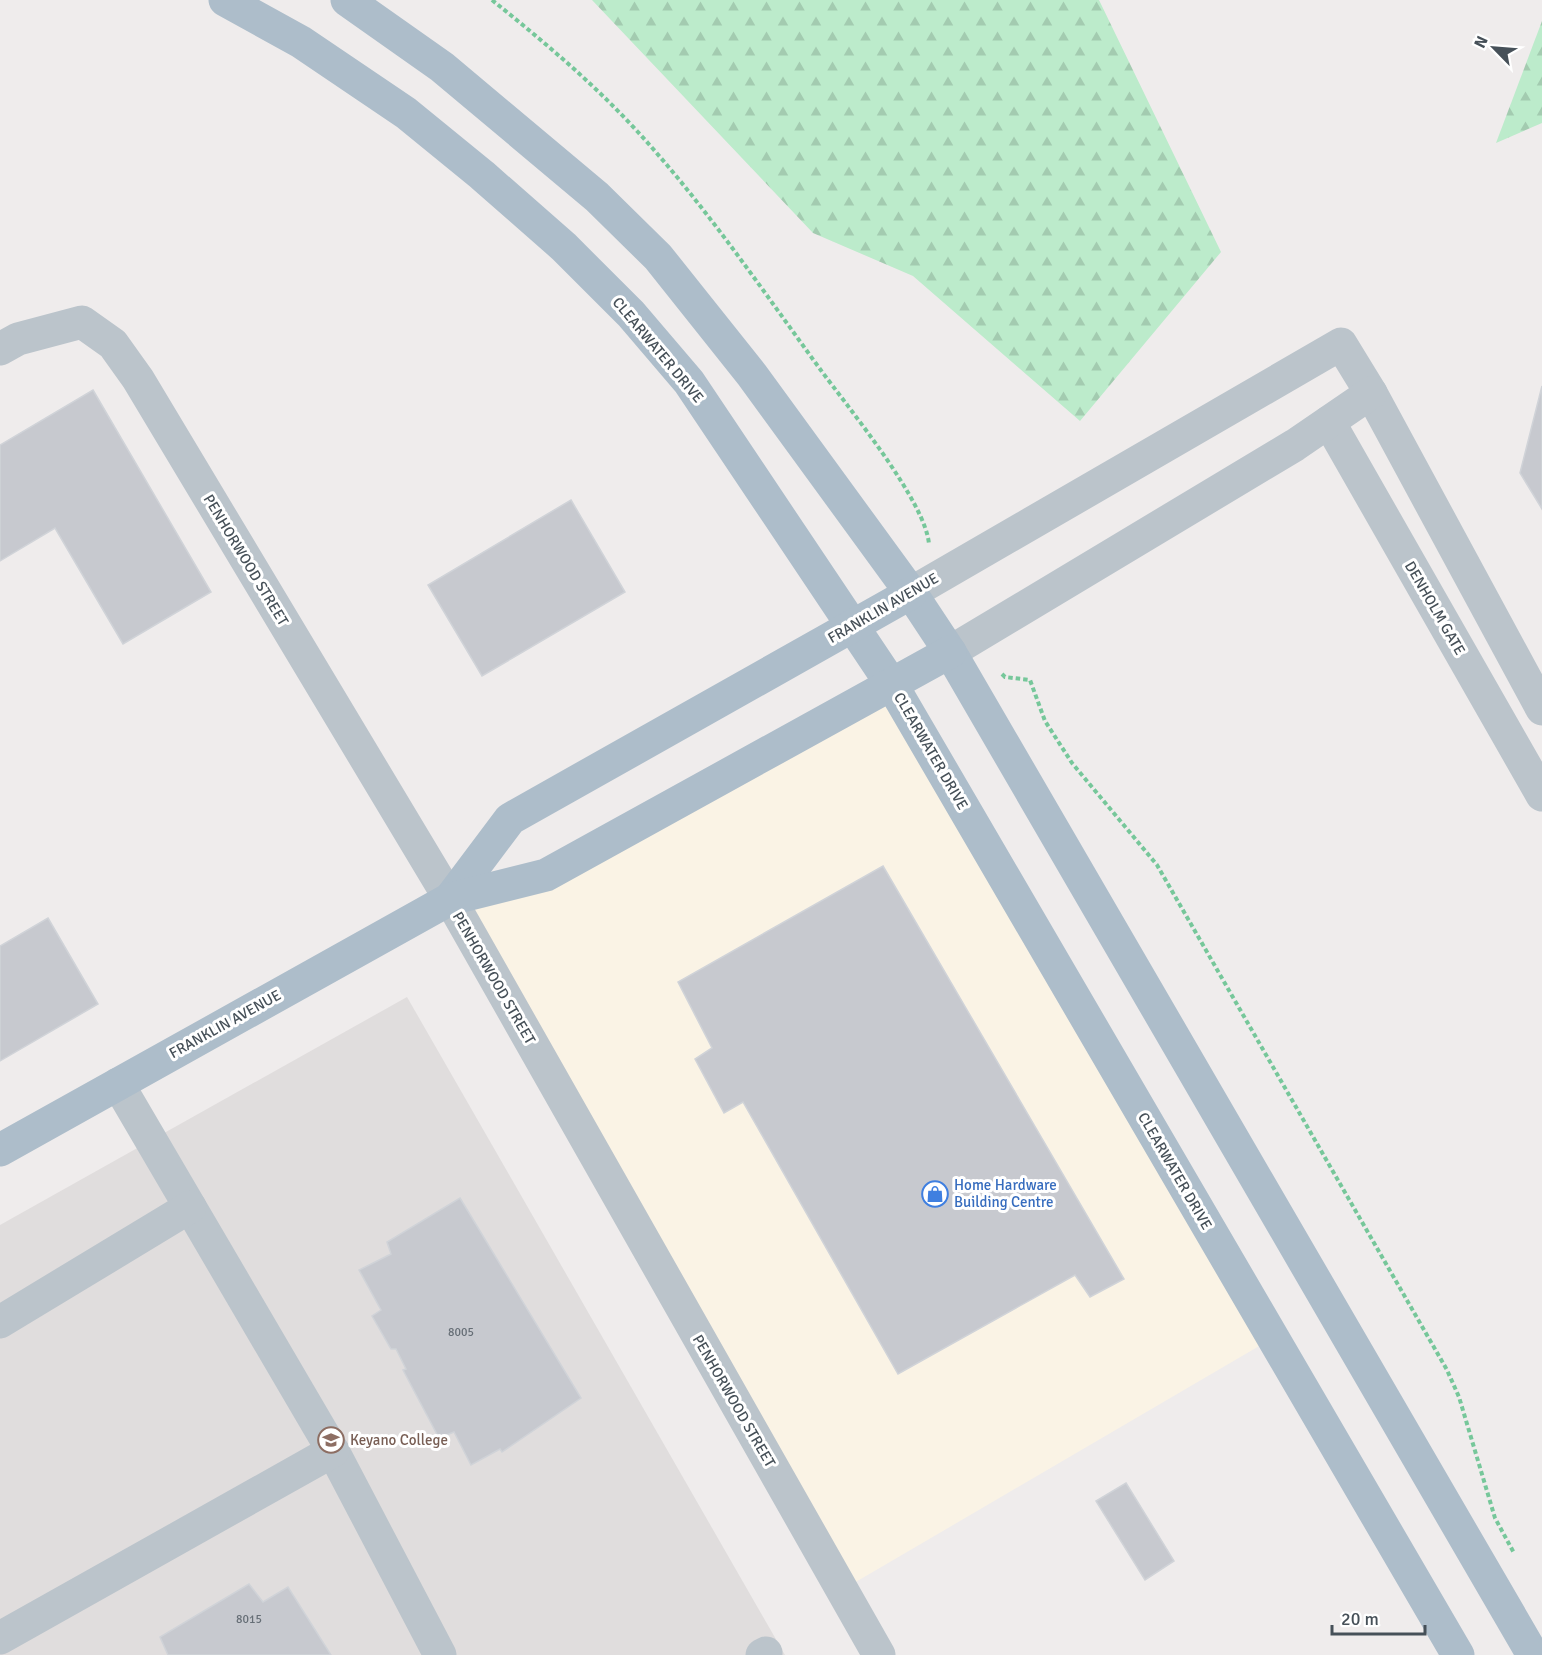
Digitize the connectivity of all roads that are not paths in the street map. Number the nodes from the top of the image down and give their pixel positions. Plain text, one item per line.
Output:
1 (225, 0) edge
2 (347, 0) edge
3 (0, 349) edge
4 (1371, 393) junction
5 (1329, 422) junction
6 (924, 585) junction
7 (854, 625) junction
8 (961, 645) junction
9 (892, 685) junction
10 (1542, 709) edge
11 (1542, 795) edge
12 (450, 899) junction
13 (118, 1084) junction
14 (0, 1150) edge
15 (190, 1207) junction
16 (0, 1322) edge
17 (333, 1451) junction
18 (0, 1638) edge
19 (440, 1655) edge
20 (879, 1655) edge
21 (1458, 1655) edge
22 (1533, 1655) edge

1 - 7 main road, CLEARWATER DRIVE
2 - 6 main road
3 - 12 street, PENHORWOOD STREET
4 - 5 street, FRANKLIN AVENUE
4 - 6 street, FRANKLIN AVENUE
4 - 10 street
5 - 8 street, FRANKLIN AVENUE
5 - 11 street, DENHOLM GATE
6 - 7 main road, FRANKLIN AVENUE
6 - 8 main road
7 - 9 main road, CLEARWATER DRIVE
7 - 12 main road, FRANKLIN AVENUE
8 - 9 main road, FRANKLIN AVENUE
8 - 22 main road
9 - 12 main road, FRANKLIN AVENUE
9 - 21 main road, CLEARWATER DRIVE
12 - 13 main road, FRANKLIN AVENUE
12 - 20 street, PENHORWOOD STREET
13 - 14 main road, FRANKLIN AVENUE
13 - 15 street
15 - 16 street
15 - 17 street
17 - 18 street
17 - 19 street

